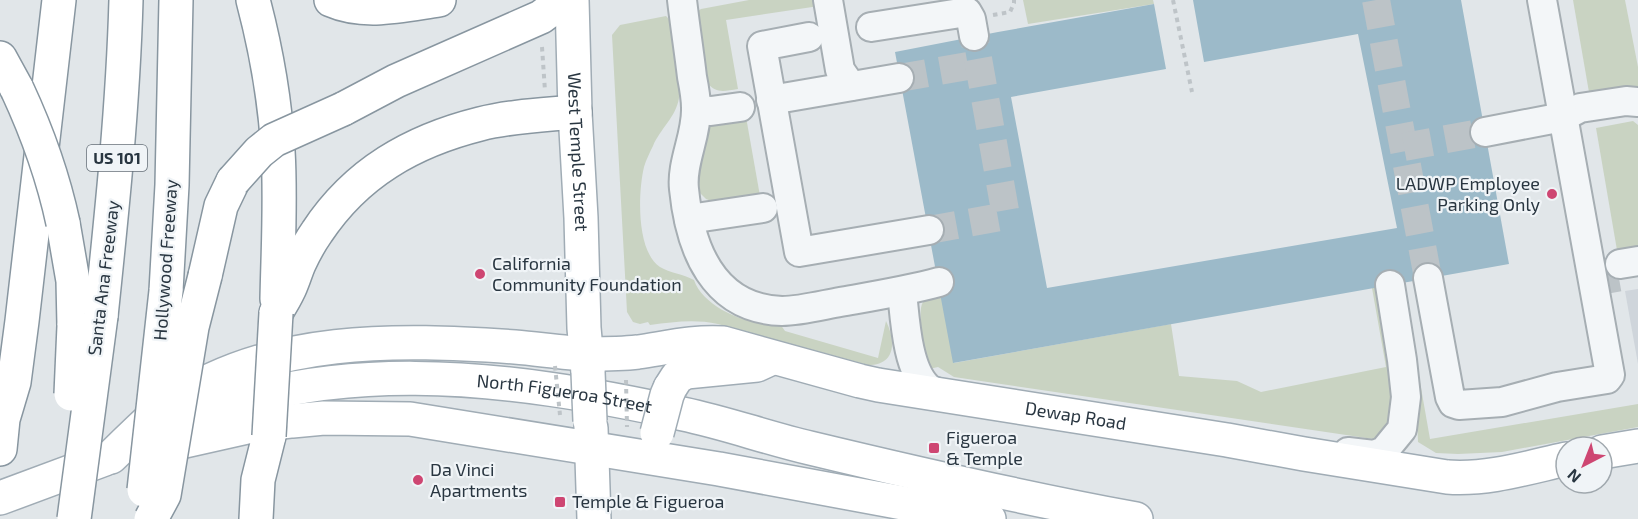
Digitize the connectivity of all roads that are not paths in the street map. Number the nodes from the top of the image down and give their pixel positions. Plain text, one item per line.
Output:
1 (59, 0) edge
2 (126, 0) edge
3 (176, 0) edge
4 (254, 0) edge
5 (331, 0) edge
6 (439, 0) edge
7 (564, 0) edge
8 (572, 0) edge
9 (682, 0) edge
10 (828, 0) edge
11 (842, 0) edge
12 (1542, 0) edge
13 (871, 27) dead end
14 (974, 36) tunnel mouth
15 (809, 37) dead end
16 (1, 61) edge
17 (899, 78) tunnel mouth
18 (851, 86) junction
19 (771, 100) junction
20 (1638, 102) edge
21 (740, 106) dead end
22 (560, 107) junction
23 (1638, 108) edge
24 (697, 110) junction
25 (1563, 117) junction
26 (1485, 132) tunnel mouth
27 (762, 208) dead end
28 (688, 219) junction
29 (929, 230) tunnel mouth
30 (1428, 278) tunnel mouth
31 (939, 282) dead end
32 (1390, 285) dead end
33 (902, 292) junction
34 (282, 294) junction
35 (87, 321) junction
36 (910, 353) junction
37 (775, 357) junction
38 (588, 363) junction
39 (878, 385) junction
40 (951, 396) junction
41 (4, 413) edge
42 (581, 428) junction
43 (1402, 429) junction
44 (268, 435) junction
45 (651, 440) junction
46 (1638, 446) edge
47 (1614, 450) edge
48 (1304, 454) junction
49 (111, 457) junction
50 (1554, 462) edge
51 (1496, 475) junction
52 (0, 498) edge
53 (880, 509) edge
54 (1049, 512) edge
55 (66, 519) edge
56 (74, 519) edge
57 (140, 519) edge
58 (151, 519) edge
59 (256, 519) edge
60 (277, 519) edge
61 (594, 519) edge
62 (988, 519) edge
63 (1136, 519) edge

1 - 41 main road
2 - 35 main road, Santa Ana Freeway / US 101
3 - 57 main road, Hollywood Freeway / US 101, bridge
4 - 34 main road
5 - 6 main road
7 - 58 main road, bridge
8 - 22 main road, West Temple Street
9 - 24 lane
10 - 18 lane
11 - 18 lane
12 - 25 lane
13 - 14 lane
15 - 19 lane
16 - 35 main road, bridge
17 - 18 lane
18 - 19 lane
19 - 29 lane
20 - 25 lane
21 - 24 lane
22 - 34 main road
22 - 38 main road, West Temple Street
23 - 25 lane
24 - 28 lane
25 - 26 lane
25 - 30 lane
27 - 28 lane
28 - 33 lane
31 - 33 lane
32 - 43 lane
33 - 36 lane
34 - 44 main road, bridge
35 - 55 main road, bridge
35 - 56 main road, Santa Ana Freeway / US 101, bridge
36 - 39 lane
36 - 40 lane
37 - 38 main road, Dewap Road
37 - 39 main road, Dewap Road
37 - 45 main road, bridge
38 - 42 main road, West Temple Street, bridge
38 - 49 main road, Dewap Road
39 - 40 main road, Dewap Road
40 - 48 main road, Dewap Road
42 - 45 main road
42 - 49 main road
42 - 61 main road, West Temple Street
43 - 48 lane
43 - 51 lane
44 - 59 main road
44 - 60 main road
45 - 53 main road
46 - 47 main road
48 - 51 main road, Dewap Road
49 - 52 main road, North Figueroa Street
49 - 54 main road, North Figueroa Street
50 - 51 main road, Dewap Road
53 - 62 main road
54 - 63 main road, North Figueroa Street

